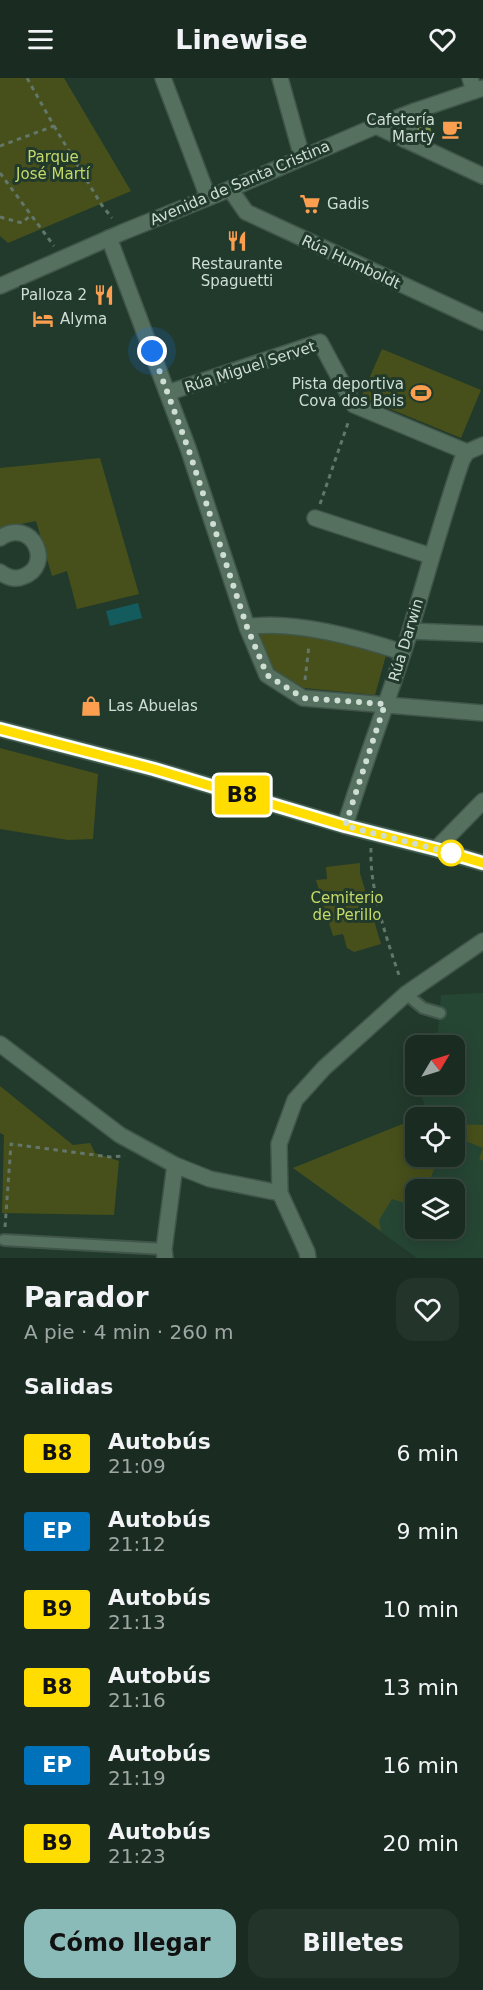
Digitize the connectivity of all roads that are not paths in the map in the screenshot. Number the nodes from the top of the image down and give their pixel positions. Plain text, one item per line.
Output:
1 (163, 78) edge
2 (280, 78) edge
3 (476, 86) edge
4 (415, 111) junction
5 (376, 126) junction
6 (405, 140) junction
7 (302, 157) junction
8 (483, 176) edge
9 (230, 189) junction
10 (208, 197) junction
11 (109, 238) junction
12 (0, 286) edge
13 (483, 322) edge
14 (167, 393) junction
15 (483, 446) edge
16 (467, 452) junction
17 (315, 518) road end
18 (0, 538) edge
19 (431, 556) junction
20 (0, 572) edge
21 (247, 627) junction
22 (410, 631) junction
23 (483, 634) edge
24 (402, 652) junction
25 (385, 704) junction
26 (483, 713) edge
27 (0, 729) edge
28 (483, 801) edge
29 (345, 826) junction
30 (436, 849) junction
31 (483, 863) edge
32 (483, 941) edge
33 (406, 994) junction
34 (440, 1013) dead end
35 (0, 1044) edge
36 (175, 1165) junction
37 (280, 1193) junction
38 (4, 1240) road end
39 (164, 1254) edge
40 (308, 1258) edge

1 - 10 street
2 - 7 street
3 - 4 street, Avenida de Santa Cristina
4 - 5 street, Avenida de Santa Cristina
4 - 6 street
5 - 6 street
5 - 7 street, Avenida de Santa Cristina
6 - 8 street
7 - 9 street, Avenida de Santa Cristina
9 - 10 street, Avenida de Santa Cristina
9 - 13 street, Rúa Humboldt
10 - 11 street, Avenida de Santa Cristina
11 - 12 street, Avenida de Santa Cristina
11 - 14 street
14 - 16 street, Rúa Miguel Servet
14 - 21 street
15 - 16 street
16 - 19 street, Rúa Darwin
17 - 19 street
18 - 20 street
19 - 22 street, Rúa Darwin
21 - 24 street
21 - 25 street
22 - 23 street
22 - 24 street, Rúa Darwin
24 - 25 street, Rúa Darwin
25 - 26 street
25 - 29 street, Rúa Darwin
27 - 29 main road
28 - 30 street
29 - 30 main road
30 - 31 main road
32 - 33 street
33 - 34 lane
33 - 37 street
35 - 36 street
36 - 37 street
36 - 39 street
37 - 40 street
38 - 39 lane

